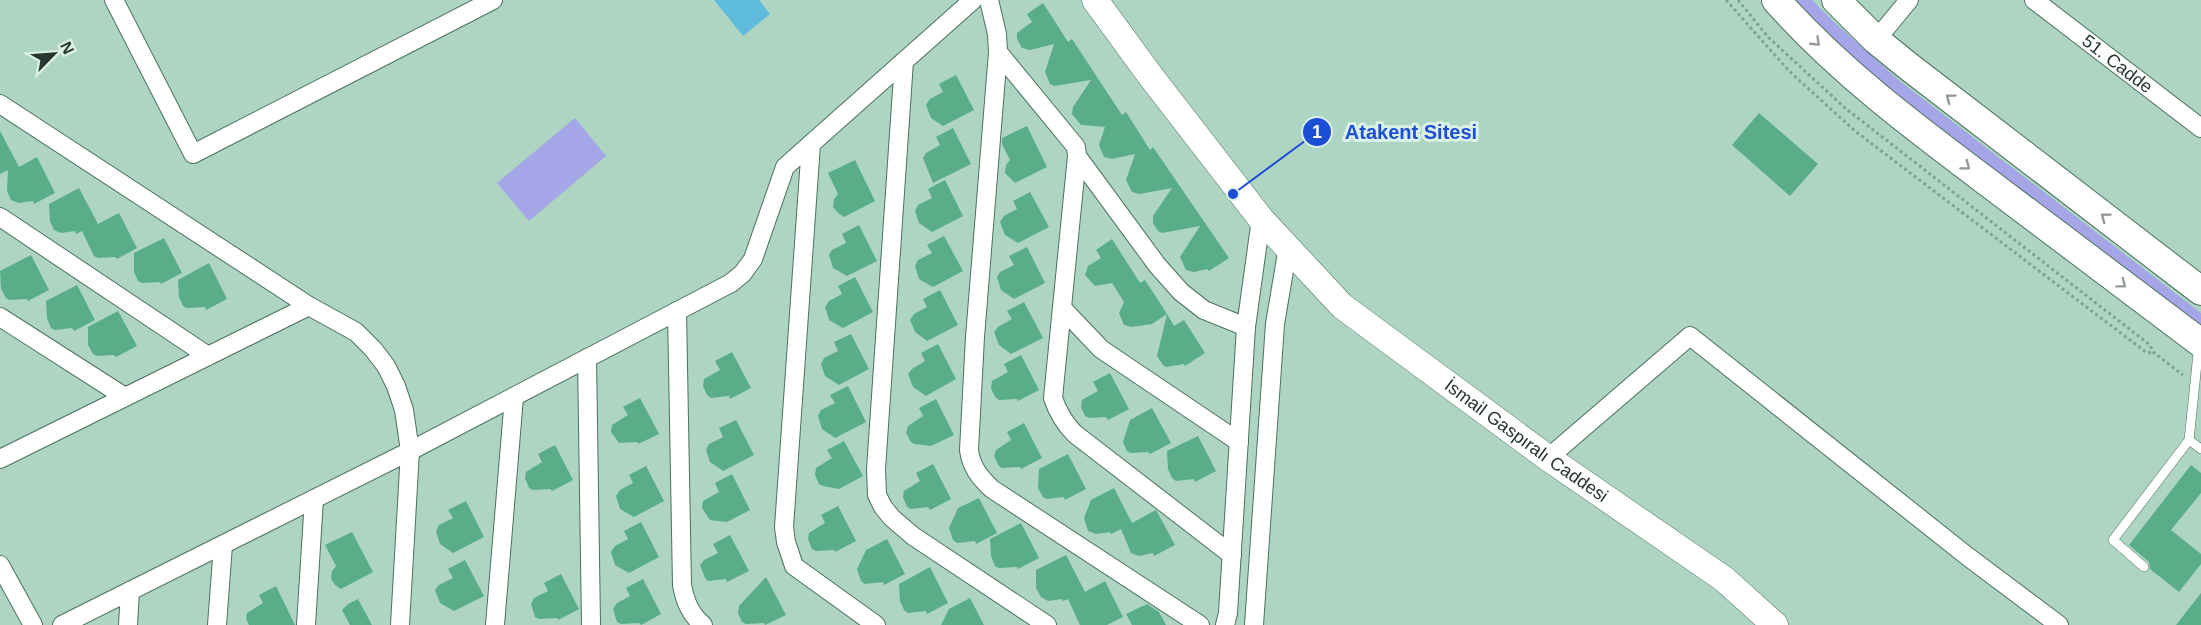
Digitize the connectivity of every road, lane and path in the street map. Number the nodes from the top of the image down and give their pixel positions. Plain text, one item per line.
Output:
1 (114, 0) edge
2 (493, 0) edge
3 (973, 0) edge
4 (989, 0) edge
5 (1095, 0) edge
6 (1726, 0) edge
7 (1738, 0) edge
8 (1776, 0) edge
9 (1836, 0) edge
10 (1909, 0) edge
11 (2034, 0) edge
12 (1876, 39) junction
13 (998, 52) junction
14 (904, 61) junction
15 (0, 104) edge
16 (2201, 128) edge
17 (811, 144) junction
18 (1077, 156) junction
19 (0, 218) edge
20 (1261, 219) junction
21 (1288, 247) junction
22 (2201, 291) edge
23 (309, 306) junction
24 (1062, 308) junction
25 (678, 311) junction
26 (0, 317) edge
27 (1246, 327) junction
28 (2200, 343) edge
29 (2153, 352) junction
30 (208, 356) junction
31 (587, 358) junction
32 (2195, 384) junction
33 (125, 397) junction
34 (514, 397) junction
35 (2189, 440) junction
36 (1239, 442) junction
37 (2201, 449) edge
38 (410, 451) junction
39 (1548, 458) junction
40 (0, 459) edge
41 (314, 499) junction
42 (223, 545) junction
43 (1232, 555) junction
44 (0, 565) edge
45 (2144, 567) dead end
46 (130, 591) junction
47 (33, 625) edge
48 (62, 625) edge
49 (128, 625) edge
50 (217, 625) edge
51 (306, 625) edge
52 (400, 625) edge
53 (495, 625) edge
54 (591, 625) edge
55 (703, 625) edge
56 (876, 625) edge
57 (1047, 625) edge
58 (1200, 625) edge
59 (1225, 625) edge
60 (1254, 625) edge
61 (1775, 625) edge
62 (2059, 625) edge

1 - 2 street
3 - 14 street
4 - 13 street
5 - 20 main road, İsmail Gaspıralı Caddesi
6 - 29 path
7 - 29 path
8 -> 28 main road
9 - 12 main road
10 - 12 street
11 - 16 street, 51. Cadde
22 -> 12 main road
13 - 18 street
13 - 58 street
14 - 17 street
14 - 57 street
15 - 23 street
17 - 25 street
17 - 56 street
18 - 24 street
18 - 27 street
19 - 30 street
20 - 21 main road, İsmail Gaspıralı Caddesi
20 - 27 street
21 - 39 main road, İsmail Gaspıralı Caddesi
21 - 60 street
23 - 30 street
23 - 38 street
24 - 36 street
24 - 43 street
25 - 31 street
25 - 55 street
26 - 33 street
27 - 36 street
28 - 32 lane
29 - 32 path
30 - 33 street
31 - 34 street
31 - 54 street
32 - 35 lane
33 - 40 street
34 - 38 street
34 - 53 street
35 - 37 lane
35 - 45 lane
36 - 43 street
38 - 41 street
38 - 52 street
39 - 61 main road, İsmail Gaspıralı Caddesi
39 - 62 street
41 - 42 street
41 - 51 street
42 - 46 street
42 - 50 street
43 - 59 street
44 - 47 street
46 - 48 street
46 - 49 street

